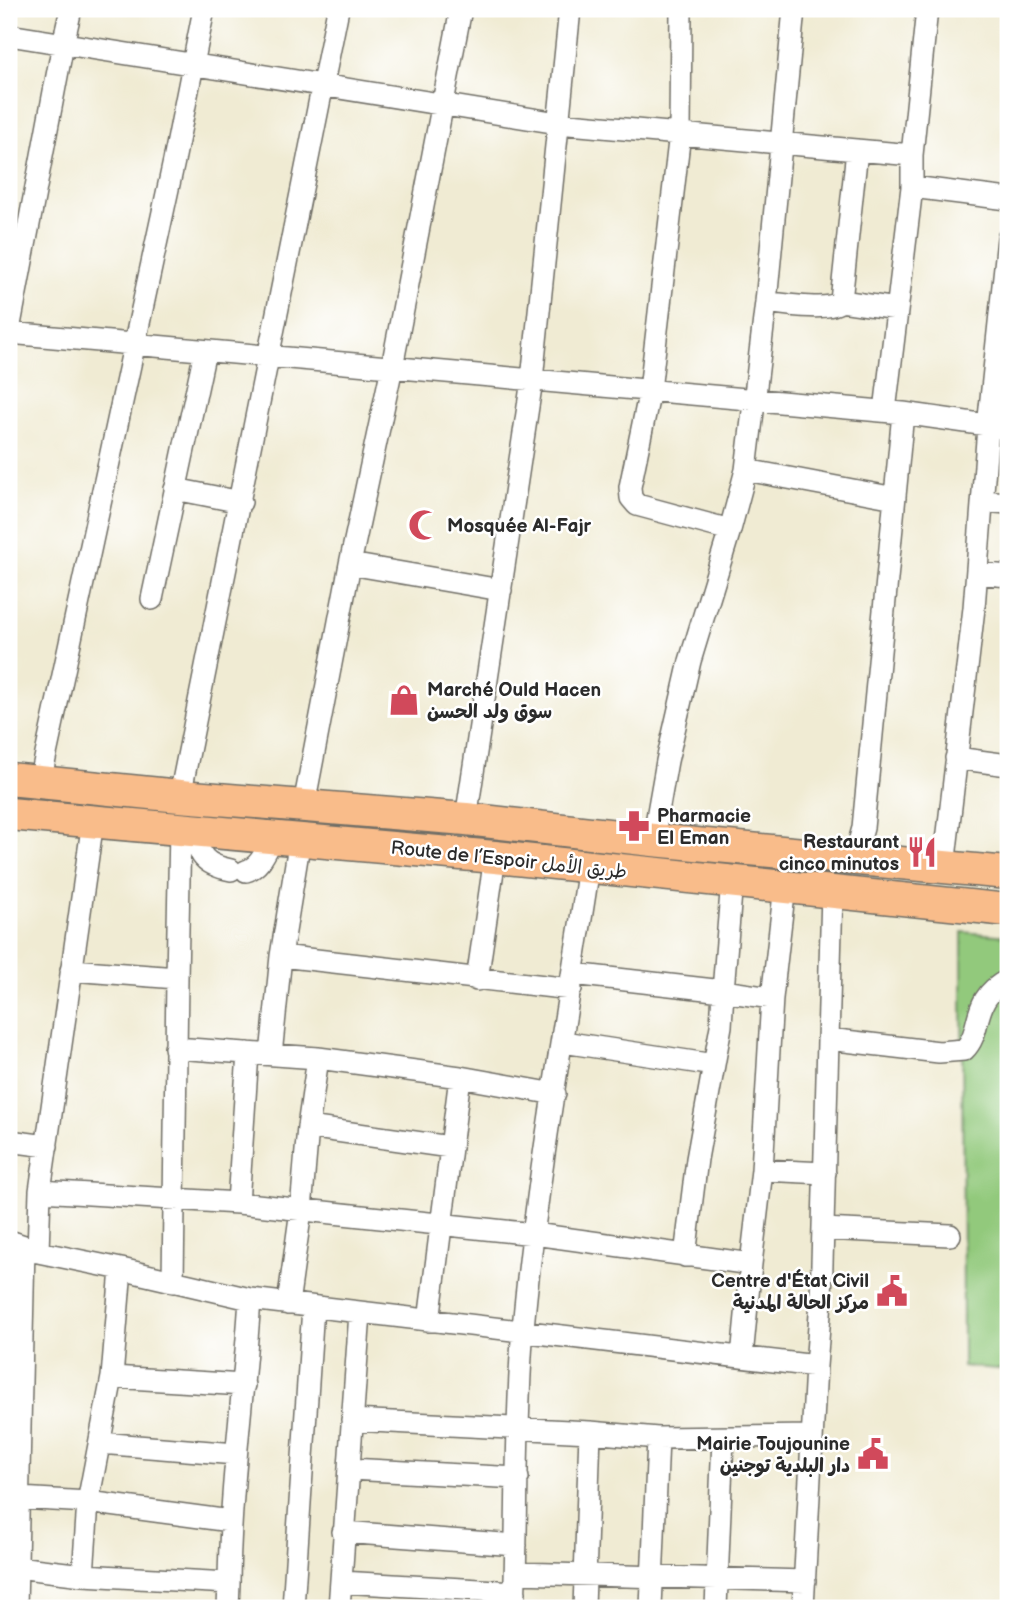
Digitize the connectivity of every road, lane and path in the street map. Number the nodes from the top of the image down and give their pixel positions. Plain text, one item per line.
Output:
1 (71, 9) edge
2 (204, 9) edge
3 (338, 9) edge
4 (460, 9) edge
5 (570, 9) edge
6 (681, 9) edge
7 (794, 9) edge
8 (927, 9) edge
9 (9, 35) edge
10 (62, 44) junction
11 (193, 65) junction
12 (323, 86) junction
13 (442, 105) junction
14 (558, 123) junction
15 (680, 133) junction
16 (782, 143) junction
17 (856, 150) junction
18 (912, 155) junction
19 (912, 187) junction
20 (1008, 199) edge
21 (1008, 237) edge
22 (841, 301) junction
23 (766, 303) junction
24 (897, 309) junction
25 (1004, 326) edge
26 (9, 332) edge
27 (133, 345) junction
28 (205, 351) junction
29 (269, 356) junction
30 (393, 367) junction
31 (531, 380) junction
32 (650, 390) junction
33 (754, 400) junction
34 (894, 412) junction
35 (998, 427) edge
36 (746, 470) junction
37 (175, 489) junction
38 (895, 498) junction
39 (984, 501) junction
40 (240, 502) junction
41 (1008, 503) edge
42 (730, 530) junction
43 (349, 564) junction
44 (977, 573) junction
45 (1008, 576) edge
46 (501, 590) junction
47 (152, 600) dead end
48 (956, 758) junction
49 (1008, 765) edge
50 (24, 780) edge
51 (180, 796) junction
52 (304, 805) junction
53 (9, 814) edge
54 (466, 819) junction
55 (93, 821) junction
56 (188, 829) junction
57 (287, 837) junction
58 (653, 840) junction
59 (495, 857) junction
60 (851, 858) junction
61 (589, 867) junction
62 (944, 867) junction
63 (1008, 873) edge
64 (732, 880) junction
65 (786, 886) junction
66 (832, 892) junction
67 (1008, 910) edge
68 (281, 956) junction
69 (71, 970) junction
70 (177, 978) junction
71 (477, 980) junction
72 (1008, 980) edge
73 (572, 982) junction
74 (723, 991) junction
75 (772, 998) junction
76 (828, 1039) junction
77 (563, 1042) junction
78 (175, 1048) junction
79 (248, 1053) junction
80 (271, 1055) junction
81 (318, 1058) junction
82 (714, 1065) junction
83 (460, 1077) junction
84 (555, 1094) junction
85 (308, 1127) junction
86 (9, 1141) edge
87 (47, 1146) junction
88 (450, 1147) junction
89 (762, 1170) junction
90 (825, 1173) junction
91 (40, 1191) junction
92 (172, 1200) junction
93 (238, 1203) junction
94 (301, 1210) junction
95 (442, 1226) junction
96 (823, 1229) junction
97 (534, 1234) junction
98 (950, 1235) dead end
99 (23, 1246) edge
100 (685, 1256) junction
101 (751, 1264) junction
102 (121, 1269) junction
103 (173, 1282) junction
104 (250, 1299) junction
105 (288, 1304) junction
106 (313, 1307) junction
107 (360, 1313) junction
108 (429, 1321) junction
109 (523, 1330) junction
110 (742, 1357) junction
111 (816, 1366) junction
112 (112, 1377) junction
113 (244, 1385) junction
114 (15, 1386) edge
115 (352, 1420) junction
116 (518, 1430) junction
117 (590, 1432) junction
118 (812, 1436) junction
119 (658, 1438) junction
120 (723, 1438) junction
121 (100, 1443) junction
122 (236, 1454) junction
123 (14, 1469) edge
124 (350, 1469) junction
125 (518, 1478) junction
126 (19, 1498) junction
127 (88, 1502) junction
128 (230, 1521) junction
129 (343, 1532) junction
130 (516, 1545) junction
131 (16, 1567) junction
132 (83, 1575) junction
133 (585, 1576) junction
134 (652, 1578) junction
135 (717, 1580) junction
136 (805, 1581) junction
137 (341, 1582) junction
138 (229, 1583) junction
139 (515, 1591) edge
140 (16, 1608) edge
141 (228, 1608) edge
142 (293, 1608) edge
143 (339, 1608) edge
144 (584, 1608) edge
145 (651, 1608) edge
146 (716, 1608) edge
147 (803, 1608) edge

1 - 10 street
2 - 11 street
3 - 12 street
4 - 13 street
5 - 14 street
6 - 15 street
7 - 16 street
8 - 18 street
9 - 10 street
10 - 11 street
10 - 26 street
11 - 12 street
11 - 27 street
12 - 13 street
12 - 29 street
13 - 14 street
13 - 30 street
14 - 15 street
14 - 31 street
15 - 16 street
15 - 32 street
16 - 17 street
16 - 23 street
17 - 18 street
17 - 22 street
18 - 19 street
19 - 20 street
19 - 24 street
21 - 25 street
22 - 23 street
22 - 24 street
23 - 33 street
24 - 34 street
25 - 35 street
26 - 27 street
27 - 28 street
27 - 50 street
28 - 29 street
28 - 37 street
29 - 30 street
29 - 40 street
30 - 31 street
30 - 43 street
31 - 32 street
31 - 46 street
32 - 33 street
32 - 42 street
33 - 34 street
33 - 36 street
34 - 35 street
34 - 38 street
35 - 39 street
36 - 38 street
36 - 42 street
37 - 40 street
37 - 47 street
38 - 60 street
39 - 41 street
39 - 44 street
40 - 51 street
42 - 58 street
43 - 46 street
43 - 52 street
44 - 45 street
44 - 48 street
46 - 54 street
48 - 49 street
48 - 62 street
50 - 51 highway, Route de l’Espoir طريق الأمل
51 - 52 highway, Route de l’Espoir طريق الأمل
52 - 54 highway, Route de l’Espoir طريق الأمل
53 - 55 highway, Route de l’Espoir طريق الأمل
54 - 58 highway, Route de l’Espoir طريق الأمل
55 - 56 highway, Route de l’Espoir طريق الأمل
55 - 69 street
56 - 57 highway, Route de l’Espoir طريق الأمل
56 - 57 street
56 - 70 street
57 - 59 highway, Route de l’Espoir طريق الأمل
57 - 68 street
58 - 60 highway, Route de l’Espoir طريق الأمل
59 - 61 highway, Route de l’Espoir طريق الأمل
59 - 71 street
60 - 62 highway, Route de l’Espoir طريق الأمل
61 - 64 highway, Route de l’Espoir طريق الأمل
61 - 73 street
62 - 63 highway, Route de l’Espoir طريق الأمل
64 - 65 highway, Route de l’Espoir طريق الأمل
64 - 74 street
65 - 66 highway, Route de l’Espoir طريق الأمل
65 - 75 street
66 - 67 highway, Route de l’Espoir طريق الأمل
66 - 76 street
68 - 71 street
68 - 80 street
69 - 70 street
69 - 87 street
70 - 78 street
71 - 73 street
72 - 76 street
73 - 74 street
73 - 77 street
74 - 75 street
74 - 82 street
75 - 89 street
76 - 90 street
77 - 82 street
77 - 84 street
78 - 79 street
78 - 92 street
79 - 80 street
79 - 93 street
80 - 81 street
81 - 83 street
81 - 85 street
82 - 100 street
83 - 84 street
83 - 88 street
84 - 97 street
85 - 88 street
85 - 94 street
86 - 87 street
87 - 91 street
88 - 95 street
89 - 90 street
89 - 101 street
90 - 96 street
91 - 92 street
91 - 99 street
92 - 93 street
92 - 103 street
93 - 94 street
94 - 95 street
94 - 105 street
95 - 97 street
95 - 108 street
96 - 98 street
96 - 111 street
97 - 100 street
97 - 109 street
99 - 102 street
99 - 114 street
100 - 101 street
101 - 110 street
102 - 103 street
102 - 112 street
103 - 104 street
104 - 105 street
104 - 113 street
105 - 106 street
106 - 107 street
106 - 142 street
107 - 108 street
107 - 115 street
108 - 109 street
109 - 110 street
109 - 116 street
110 - 111 street
111 - 118 street
112 - 113 street
112 - 121 street
113 - 122 street
114 - 123 street
115 - 116 street
115 - 124 street
116 - 117 street
116 - 125 street
117 - 119 street
117 - 133 street
118 - 120 street
118 - 136 street
119 - 120 street
119 - 134 street
120 - 135 street
121 - 122 street
121 - 127 street
122 - 128 street
123 - 126 street
124 - 125 street
124 - 129 street
125 - 130 street
126 - 127 street
126 - 131 street
127 - 128 street
127 - 132 street
128 - 138 street
129 - 130 street
129 - 137 street
130 - 139 street
131 - 132 street
131 - 140 street
132 - 138 street
133 - 134 street
133 - 139 street
133 - 144 street
134 - 135 street
134 - 145 street
135 - 136 street
135 - 146 street
136 - 147 street
137 - 139 street
137 - 143 street
138 - 141 street

